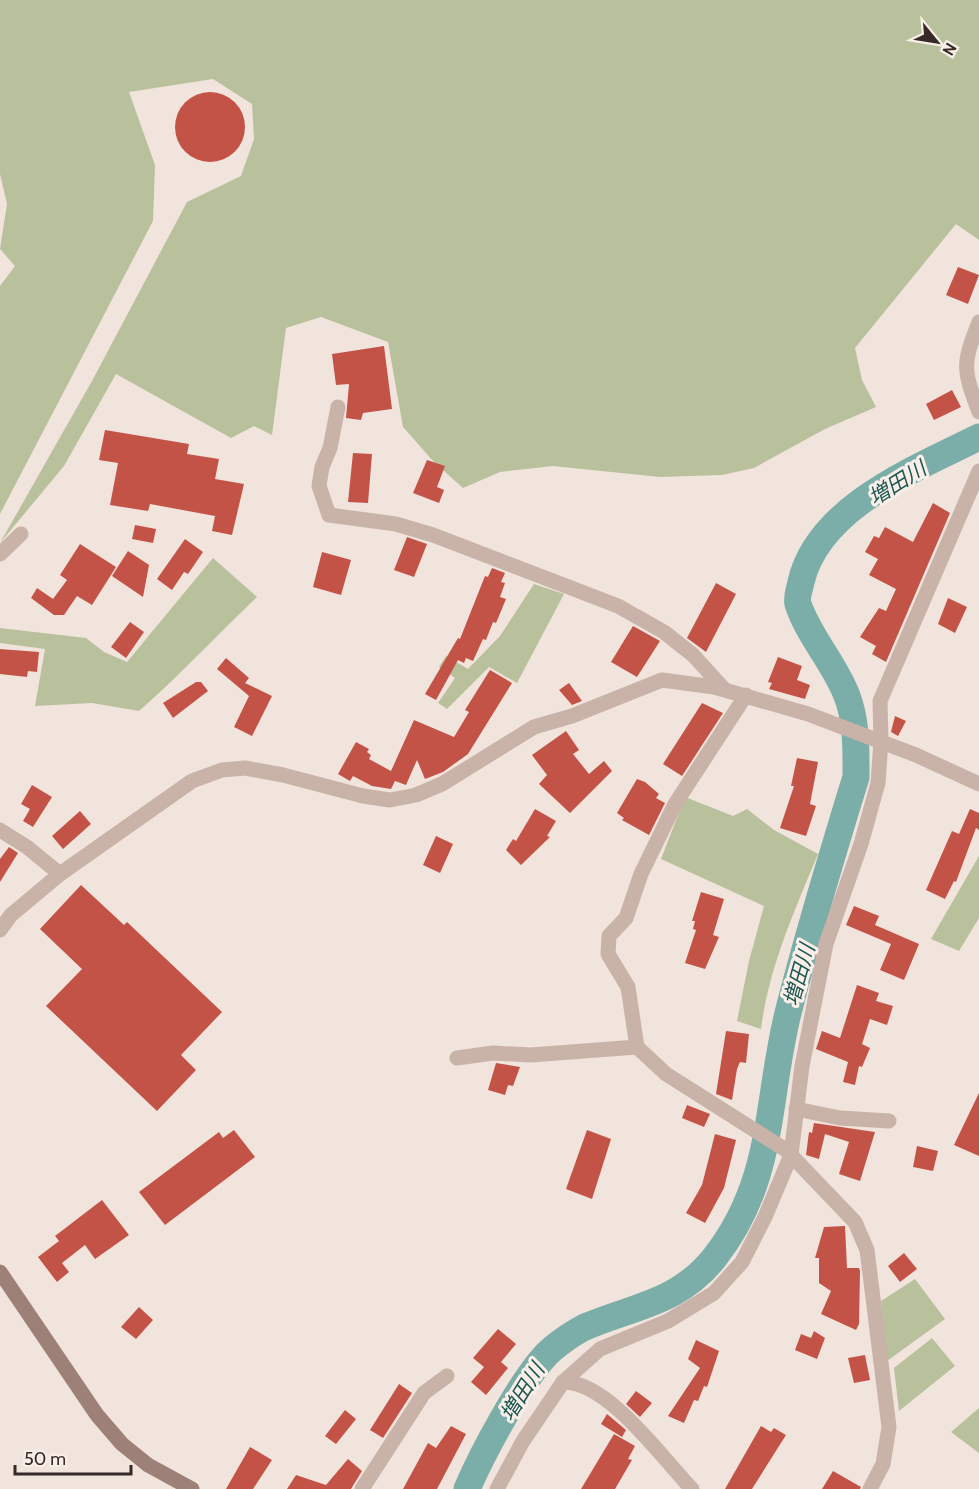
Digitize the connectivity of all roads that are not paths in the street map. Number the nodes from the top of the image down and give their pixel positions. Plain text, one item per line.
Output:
1 (979, 322) edge
2 (338, 407) dead end
3 (979, 412) edge
4 (979, 471) edge
5 (21, 534) dead end
6 (0, 554) edge
7 (724, 689) junction
8 (746, 695) junction
9 (877, 740) junction
10 (979, 784) edge
11 (0, 830) edge
12 (60, 874) junction
13 (0, 930) edge
14 (637, 1047) junction
15 (457, 1058) dead end
16 (796, 1108) junction
17 (889, 1121) dead end
18 (789, 1153) junction
19 (0, 1272) edge
20 (447, 1376) dead end
21 (563, 1382) junction
22 (192, 1489) edge
23 (362, 1489) edge
24 (497, 1489) edge
25 (692, 1489) edge
26 (870, 1489) edge

1 - 3 street
2 - 7 street
4 - 9 street
5 - 6 street
7 - 8 street
7 - 12 street
8 - 9 street
8 - 14 street
9 - 10 street
9 - 16 street
11 - 12 street
12 - 13 street
14 - 15 street
14 - 18 street
16 - 17 street
16 - 18 street
18 - 21 street
18 - 26 street
19 - 22 street
20 - 23 street
21 - 24 street
21 - 25 street

